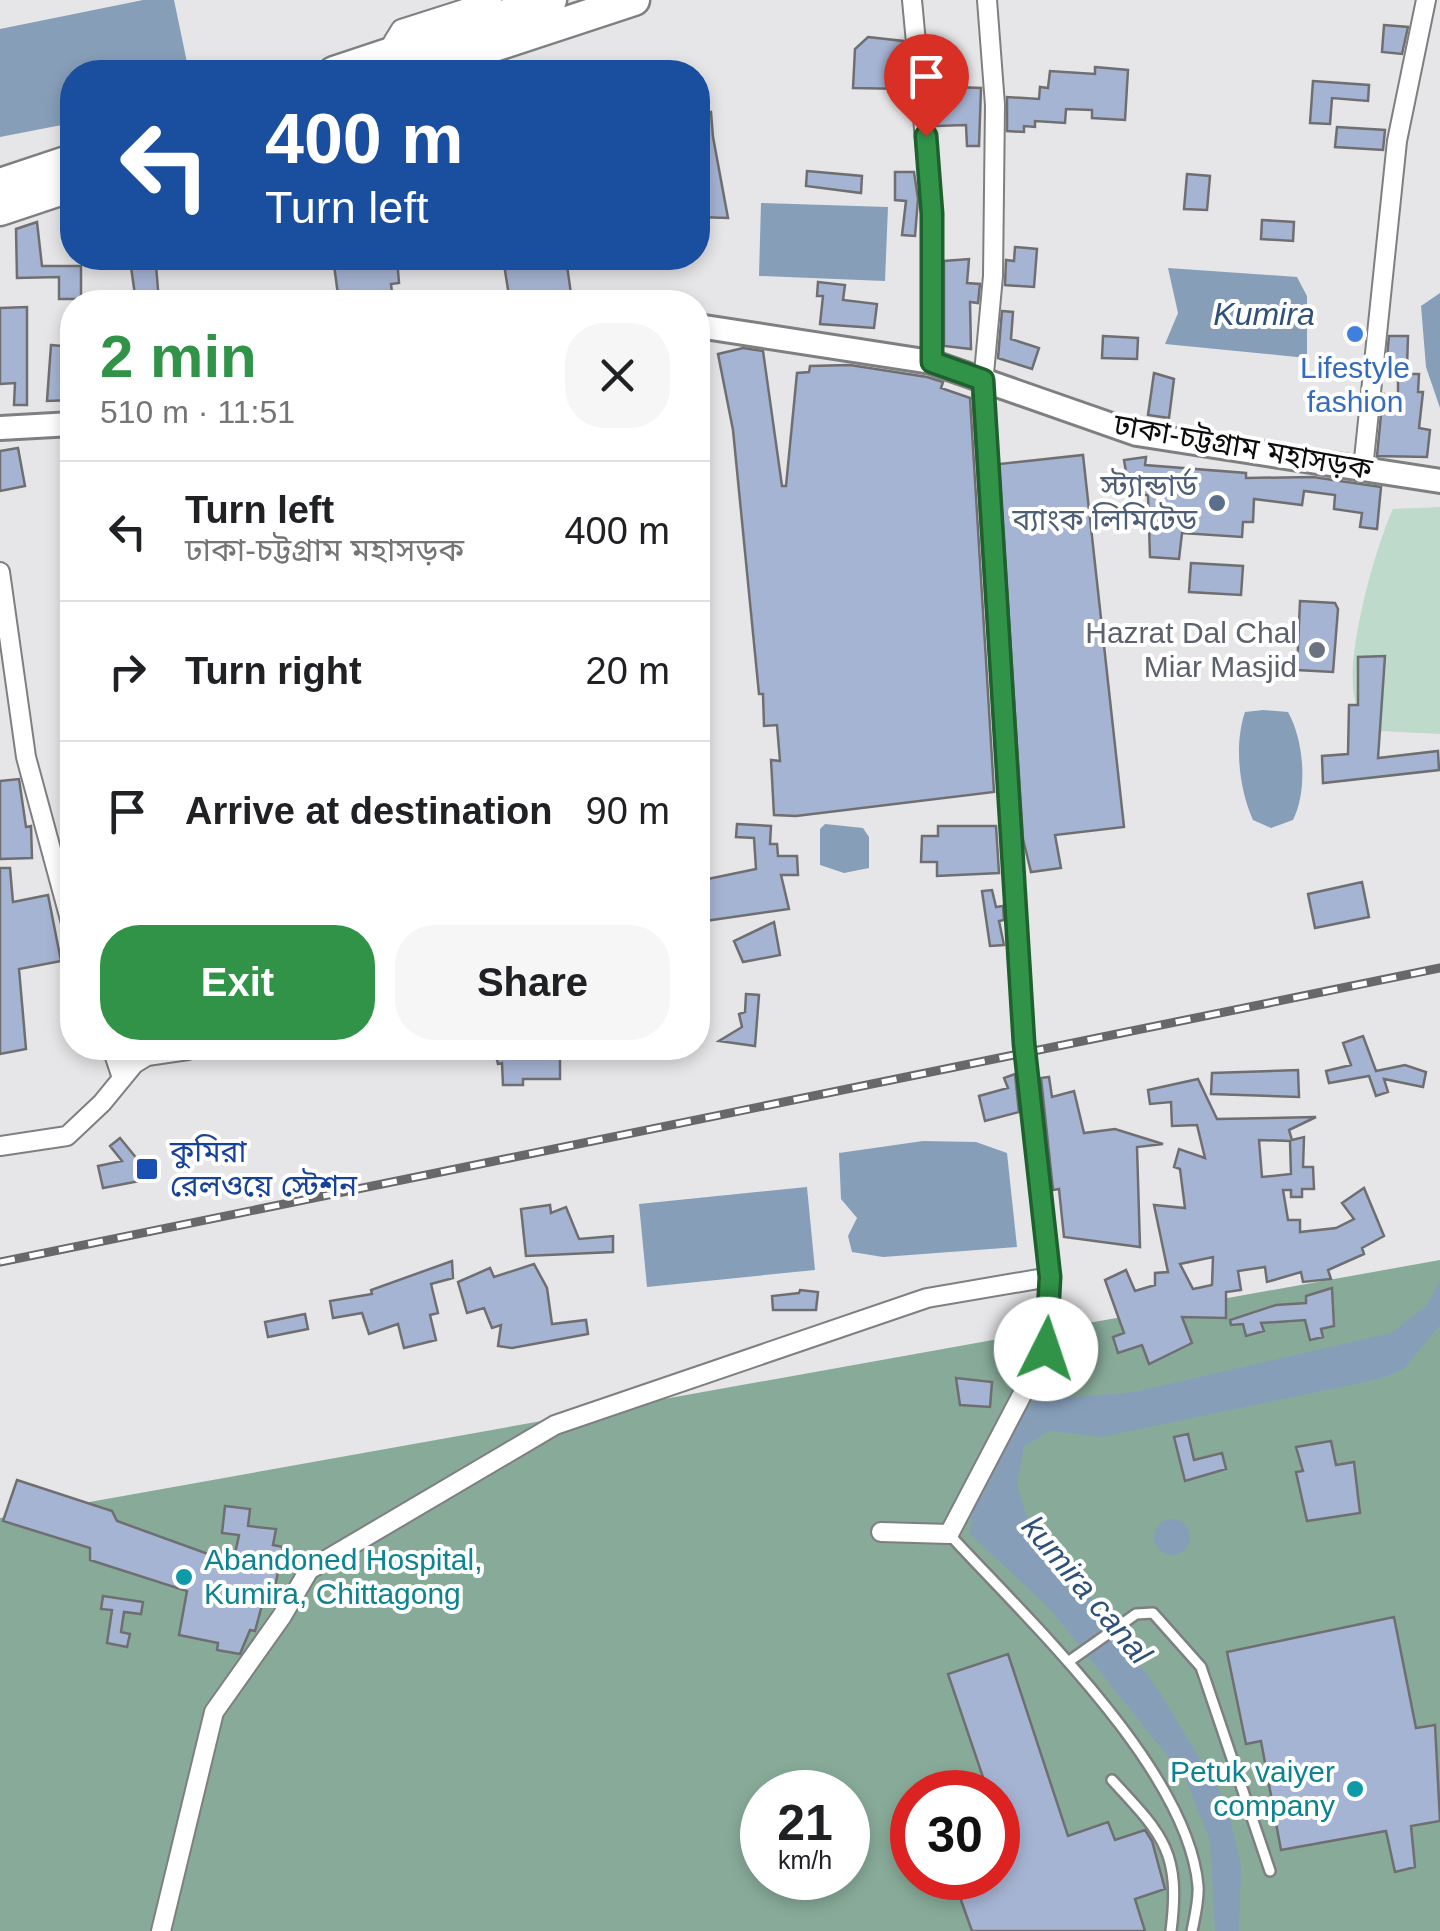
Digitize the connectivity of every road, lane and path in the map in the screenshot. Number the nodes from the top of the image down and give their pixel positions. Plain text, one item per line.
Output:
1 (492, 0) edge
2 (551, 0) edge
3 (634, 0) edge
4 (912, 0) edge
5 (987, 0) edge
6 (1426, 0) edge
7 (393, 42) dead end
8 (370, 60) edge
9 (451, 60) edge
10 (60, 164) edge
11 (0, 184) edge
12 (60, 190) edge
13 (0, 210) edge
14 (710, 328) edge
15 (932, 362) junction
16 (983, 380) junction
17 (60, 425) edge
18 (0, 428) edge
19 (1363, 469) junction
20 (1440, 481) edge
21 (0, 572) edge
22 (60, 882) edge
23 (116, 1060) edge
24 (143, 1060) edge
25 (122, 1078) junction
26 (0, 1146) edge
27 (1050, 1277) junction
28 (881, 1532) dead end
29 (948, 1534) junction
30 (1068, 1662) junction
31 (1112, 1780) dead end
32 (1270, 1871) dead end
33 (162, 1931) edge
34 (1171, 1931) edge
35 (1192, 1931) edge

1 - 7 street
2 - 8 highway
3 - 9 highway
4 - 15 street
5 - 16 street
6 - 19 street
10 - 11 highway
12 - 13 highway
14 - 15 street, ঢাকা-চট্টগ্রাম মহাসড়ক
15 - 16 street, ঢাকা-চট্টগ্রাম মহাসড়ক
16 - 19 street, ঢাকা-চট্টগ্রাম মহাসড়ক
16 - 27 street
17 - 18 street
19 - 20 street, ঢাকা-চট্টগ্রাম মহাসড়ক
21 - 22 street
23 - 25 street
24 - 25 street
25 - 26 street
27 - 29 street
27 - 33 street
28 - 29 street
29 - 30 lane
30 - 32 lane
30 - 35 lane
31 - 34 lane

